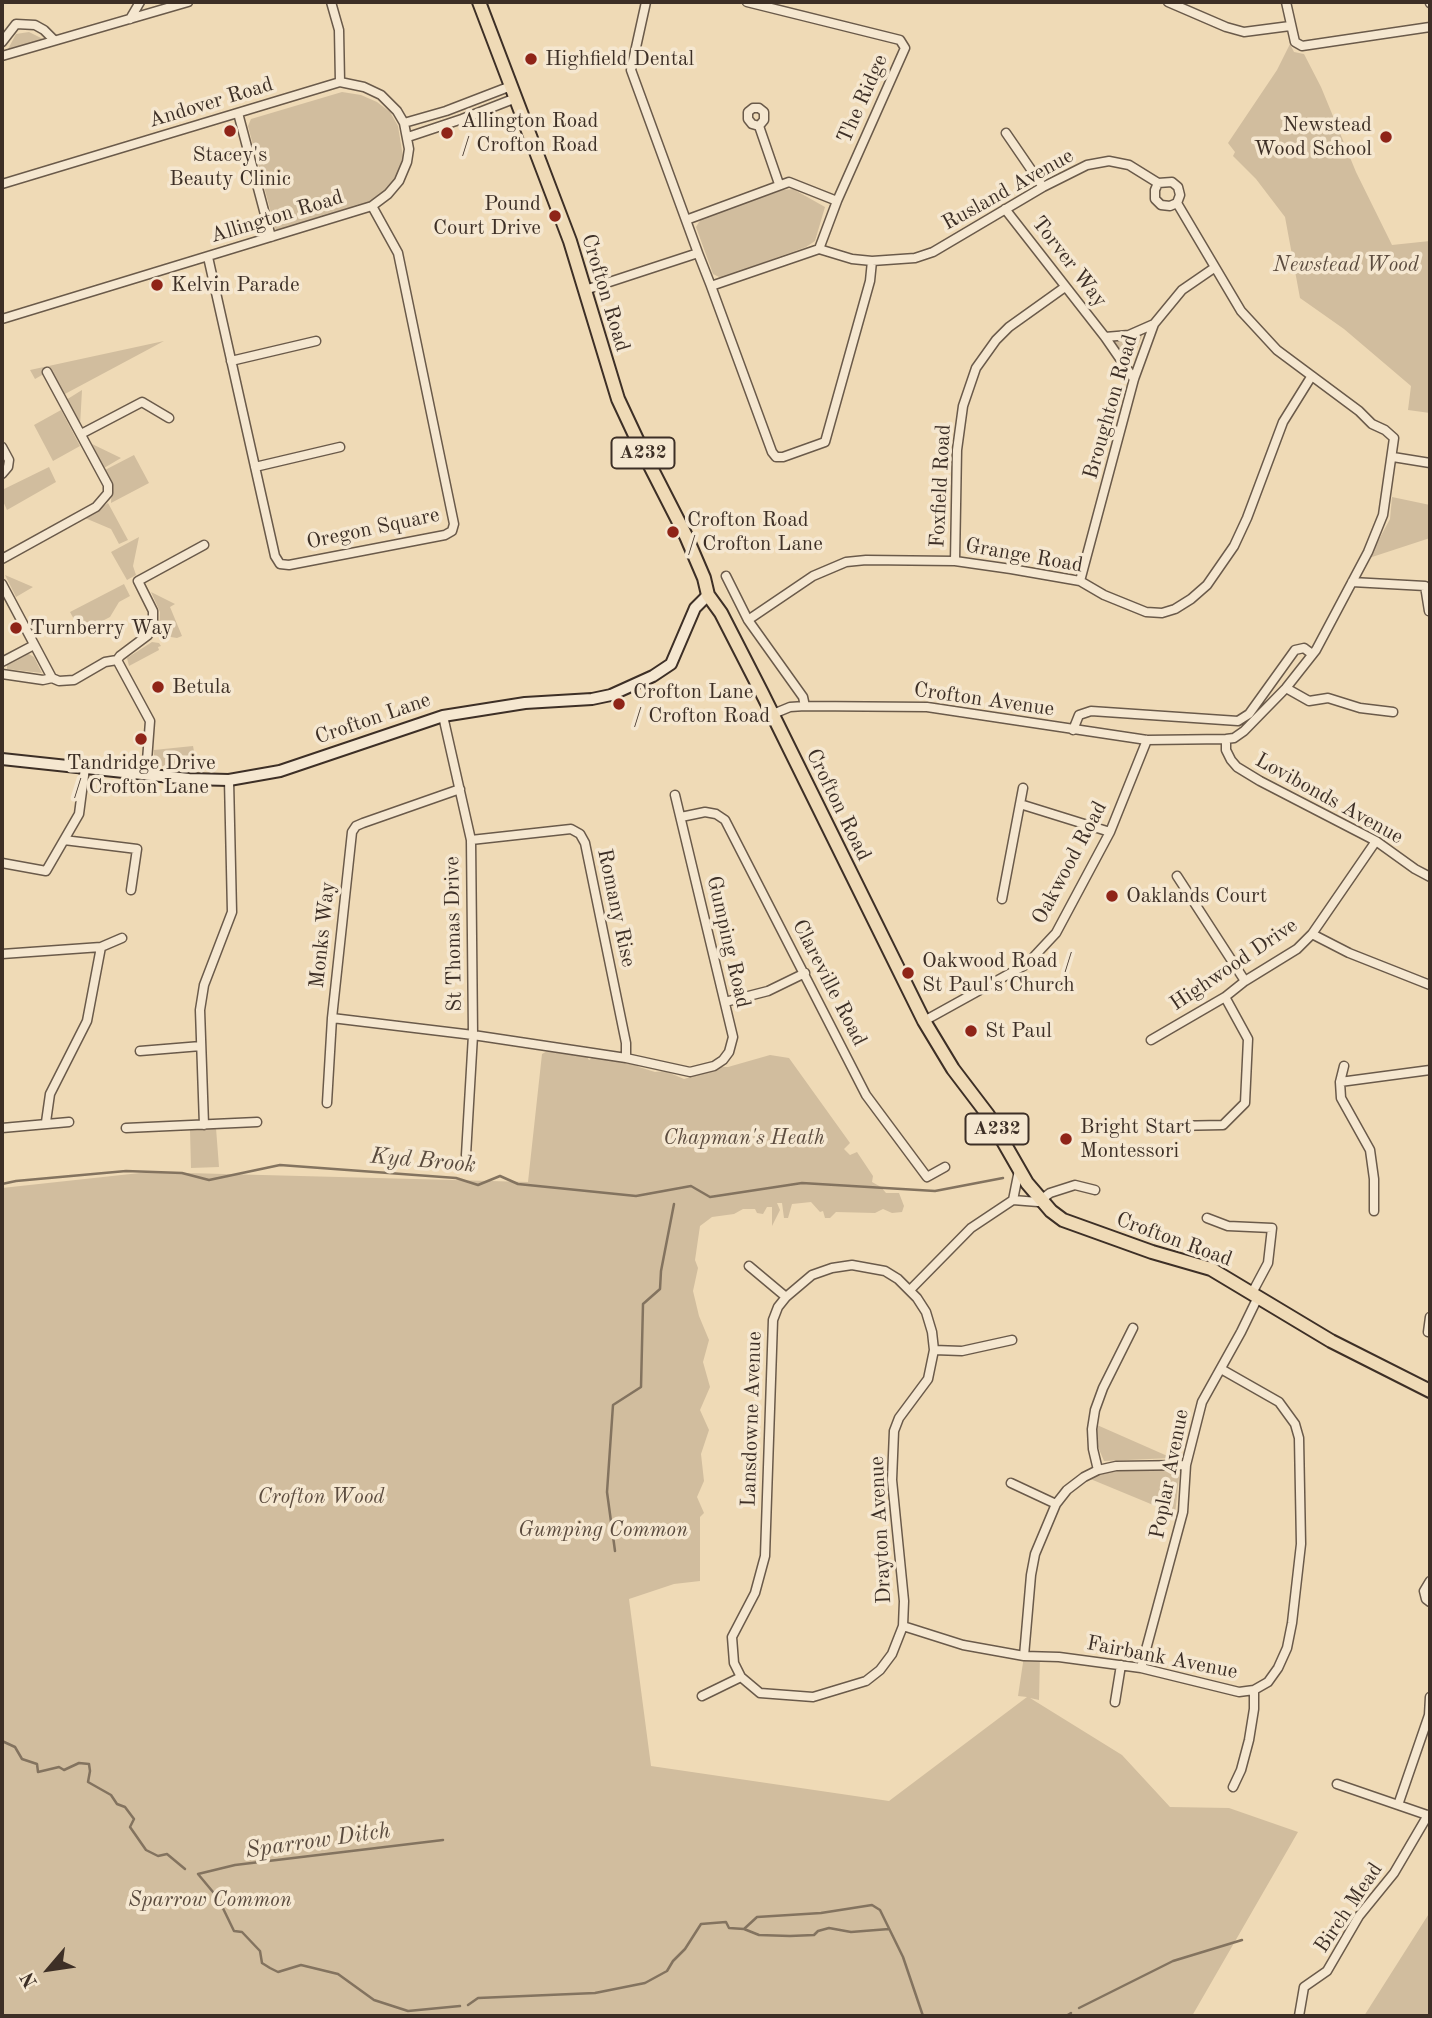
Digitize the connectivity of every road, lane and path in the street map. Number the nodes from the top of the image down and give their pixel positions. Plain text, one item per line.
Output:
1 (141, 2) edge
2 (188, 2) edge
3 (331, 2) edge
4 (479, 2) edge
5 (646, 2) edge
6 (747, 2) edge
7 (1168, 2) edge
8 (1286, 2) edge
9 (130, 19) junction
10 (1290, 26) junction
11 (1430, 27) edge
12 (54, 40) junction
13 (2, 41) edge
14 (2, 56) edge
15 (340, 82) junction
16 (514, 92) junction
17 (238, 113) junction
18 (404, 123) junction
19 (759, 126) dead end
20 (1006, 133) dead end
21 (408, 136) junction
22 (1158, 183) junction
23 (2, 184) edge
24 (779, 184) junction
25 (1043, 187) junction
26 (837, 201) junction
27 (1177, 203) junction
28 (372, 206) junction
29 (1005, 209) junction
30 (686, 220) junction
31 (271, 237) junction
32 (819, 249) junction
33 (698, 253) junction
34 (208, 257) junction
35 (872, 261) junction
36 (1214, 268) junction
37 (710, 286) junction
38 (1065, 287) junction
39 (585, 290) junction
40 (2, 319) edge
41 (1154, 324) junction
42 (1105, 337) junction
43 (316, 341) dead end
44 (231, 361) junction
45 (47, 372) dead end
46 (1311, 377) junction
47 (1134, 379) junction
48 (169, 418) dead end
49 (81, 434) junction
50 (2, 447) edge
51 (340, 447) dead end
52 (1393, 457) junction
53 (1430, 463) edge
54 (255, 467) junction
55 (2, 474) edge
56 (204, 545) dead end
57 (2, 559) edge
58 (955, 561) junction
59 (726, 576) dead end
60 (1080, 581) junction
61 (1352, 582) junction
62 (2, 584) edge
63 (1427, 584) edge
64 (708, 595) junction
65 (1429, 611) edge
66 (748, 620) junction
67 (34, 645) junction
68 (1312, 654) junction
69 (117, 660) junction
70 (2, 662) edge
71 (2, 674) edge
72 (52, 678) junction
73 (1286, 688) junction
74 (805, 706) junction
75 (1393, 712) dead end
76 (773, 714) junction
77 (443, 716) junction
78 (1073, 730) junction
79 (1226, 739) junction
80 (1147, 740) junction
81 (2, 759) edge
82 (85, 768) junction
83 (146, 774) junction
84 (229, 780) junction
85 (1023, 788) dead end
86 (460, 789) junction
87 (675, 795) dead end
88 (1020, 804) junction
89 (681, 817) junction
90 (1110, 832) junction
91 (64, 840) junction
92 (471, 840) junction
93 (1376, 841) junction
94 (2, 863) edge
95 (1177, 876) dead end
96 (1430, 877) edge
97 (131, 890) dead end
98 (1002, 899) dead end
99 (1312, 934) junction
100 (122, 938) dead end
101 (101, 947) junction
102 (2, 954) edge
103 (805, 973) junction
104 (1245, 981) junction
105 (1430, 985) edge
106 (1225, 997) junction
107 (724, 1002) junction
108 (332, 1017) junction
109 (924, 1021) junction
110 (473, 1035) junction
111 (1151, 1040) dead end
112 (201, 1046) junction
113 (140, 1051) dead end
114 (625, 1058) junction
115 (1344, 1066) dead end
116 (1430, 1070) edge
117 (1340, 1082) junction
118 (327, 1103) dead end
119 (46, 1122) junction
120 (69, 1122) dead end
121 (257, 1122) dead end
122 (204, 1125) junction
123 (1171, 1126) dead end
124 (2, 1128) edge
125 (126, 1128) dead end
126 (466, 1155) dead end
127 (945, 1167) dead end
128 (1019, 1169) junction
129 (1095, 1190) dead end
130 (1013, 1200) junction
131 (1041, 1200) junction
132 (1374, 1211) dead end
133 (1207, 1217) dead end
134 (749, 1266) dead end
135 (910, 1290) junction
136 (1255, 1295) junction
137 (786, 1297) junction
138 (1430, 1317) edge
139 (1133, 1328) dead end
140 (1430, 1332) edge
141 (1012, 1340) dead end
142 (934, 1350) junction
143 (1221, 1369) junction
144 (1430, 1391) edge
145 (1186, 1465) junction
146 (1098, 1470) junction
147 (1011, 1483) dead end
148 (1056, 1504) junction
149 (1430, 1581) edge
150 (1430, 1602) edge
151 (903, 1626) junction
152 (1024, 1656) junction
153 (1121, 1665) junction
154 (1141, 1668) junction
155 (741, 1676) junction
156 (1254, 1690) junction
157 (702, 1696) dead end
158 (1430, 1697) edge
159 (1115, 1702) dead end
160 (1337, 1784) dead end
161 (1233, 1787) dead end
162 (1398, 1805) junction
163 (1429, 1816) edge
164 (1299, 2016) edge

1 - 9 street
2 - 9 street
3 - 15 street
4 - 16 main road, Crofton Road / A232
5 - 30 street
6 - 26 street, The Ridge
7 - 10 street
8 - 10 street
9 - 12 street
10 - 11 street
12 - 13 street
12 - 14 street
15 - 17 street, Andover Road
15 - 18 street
16 - 18 street
16 - 21 street
16 - 39 main road, Crofton Road / A232
17 - 23 street, Andover Road
17 - 31 street
18 - 21 street
19 - 24 street
20 - 25 street
21 - 28 street, Allington Road
22 - 25 street, Rusland Avenue
22 - 27 street, Rusland Avenue
22 - 27 street, Rusland Avenue
24 - 26 street
24 - 30 street
25 - 29 street, Rusland Avenue
26 - 32 street
27 - 36 street, Rusland Avenue
28 - 31 street, Allington Road
28 - 54 street, Oregon Square
29 - 35 street, Rusland Avenue
29 - 38 street, Torver Way
30 - 33 street
31 - 34 street, Allington Road
32 - 35 street, Rusland Avenue
32 - 37 street
33 - 37 street
33 - 39 street
34 - 40 street, Allington Road
34 - 44 street, Oregon Square
35 - 37 street
36 - 41 street, Broughton Road
36 - 46 street, Rusland Avenue
38 - 42 street, Torver Way
38 - 58 street, Foxfield Road
39 - 64 main road, Crofton Road / A232
41 - 42 street, Torver Way
41 - 47 street, Broughton Road
42 - 47 street, Torver Way
43 - 44 street
44 - 54 street, Oregon Square
45 - 49 street
46 - 52 street, Rusland Avenue
46 - 60 street, Grange Road
47 - 60 street, Broughton Road
48 - 49 street
49 - 57 street
50 - 55 street
51 - 54 street
52 - 53 street
52 - 61 street
56 - 69 street
58 - 60 street, Grange Road
58 - 66 street, Grange Road
59 - 66 street
61 - 63 street
61 - 68 street
62 - 67 street
63 - 65 street
64 - 76 main road, Crofton Road / A232
64 - 77 street, Crofton Lane
66 - 74 street
67 - 70 street
67 - 72 street
68 - 73 street
68 - 78 street, Crofton Avenue
69 - 72 street
69 - 83 street
71 - 72 street
73 - 75 street
73 - 79 street
74 - 76 street, Crofton Avenue
74 - 78 street, Crofton Avenue
76 - 109 main road, Crofton Road / A232
77 - 84 street, Crofton Lane
77 - 86 street, St Thomas Drive
78 - 80 street, Crofton Avenue
79 - 80 street, Crofton Avenue
79 - 93 street, Lovibonds Avenue
80 - 90 street, Oakwood Road
81 - 82 street, Crofton Lane
82 - 83 street, Crofton Lane
82 - 91 street
83 - 84 street, Crofton Lane
84 - 112 street
85 - 88 street
86 - 92 street, St Thomas Drive
86 - 108 street, Monks Way
87 - 89 street, Gumping Road
88 - 90 street
88 - 98 street
89 - 103 street, Clareville Road
89 - 107 street, Gumping Road
90 - 109 street, Oakwood Road
91 - 94 street
91 - 97 street
92 - 110 street, St Thomas Drive
92 - 114 street, Romany Rise
93 - 96 street, Lovibonds Avenue
93 - 99 street, Highwood Drive
95 - 104 street
99 - 104 street, Highwood Drive
99 - 105 street
100 - 101 street
101 - 102 street
101 - 119 street
103 - 107 street
103 - 127 street, Clareville Road
104 - 106 street, Highwood Drive
106 - 111 street, Highwood Drive
106 - 123 street
107 - 114 street, Gumping Road
108 - 110 street, Monks Way
108 - 118 street
109 - 128 main road, Crofton Road / A232
110 - 114 street
110 - 126 street, St Thomas Drive
112 - 113 street
112 - 122 street
115 - 117 street
116 - 117 street
117 - 132 street
119 - 120 street
119 - 124 street
121 - 122 street
122 - 125 street
128 - 130 street
128 - 131 main road, Crofton Road / A232
129 - 131 street
130 - 131 street
130 - 135 street
131 - 136 main road, Crofton Road / A232
133 - 136 street, Poplar Avenue
134 - 137 street
135 - 137 street, Lansdowne Avenue
135 - 142 street, Drayton Avenue
136 - 143 street, Poplar Avenue
136 - 144 main road, Crofton Road / A232
137 - 155 street, Lansdowne Avenue
138 - 140 street
139 - 146 street
141 - 142 street
142 - 151 street, Drayton Avenue
143 - 145 street, Poplar Avenue
143 - 156 street, Fairbank Avenue
145 - 146 street
145 - 154 street, Poplar Avenue
146 - 148 street
147 - 148 street
148 - 152 street
149 - 150 street
151 - 152 street, Fairbank Avenue
151 - 155 street, Drayton Avenue
152 - 153 street, Fairbank Avenue
153 - 154 street, Fairbank Avenue
153 - 159 street
154 - 156 street, Fairbank Avenue
155 - 157 street
156 - 161 street
158 - 162 street
160 - 162 street
162 - 163 street
163 - 164 street, Birch Mead

